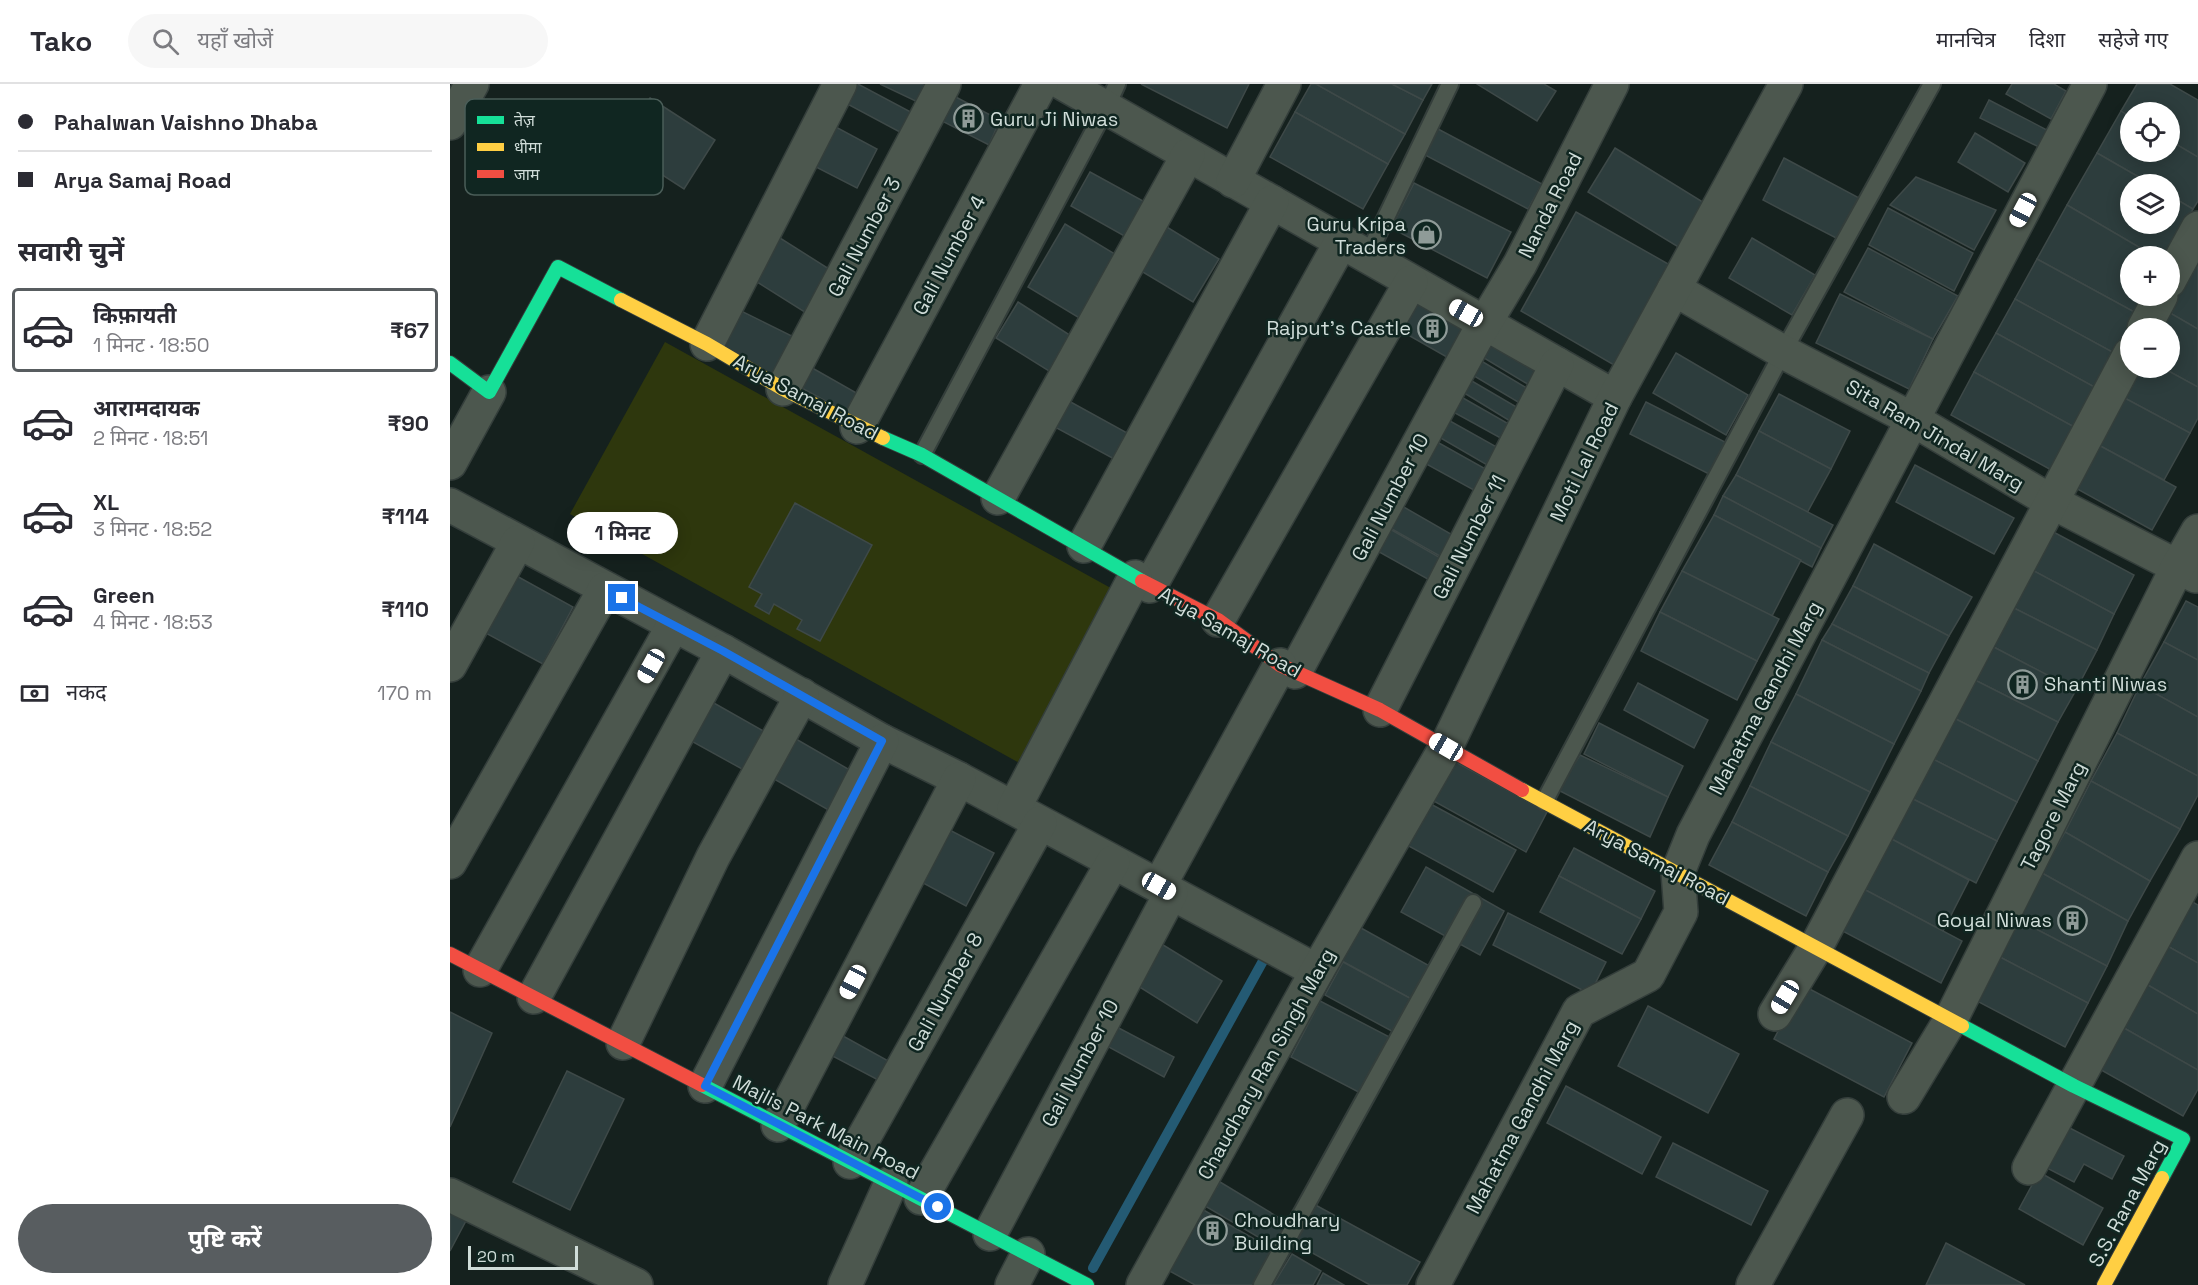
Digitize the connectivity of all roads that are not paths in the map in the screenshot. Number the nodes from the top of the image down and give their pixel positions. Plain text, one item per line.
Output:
1 (472, 84) edge
2 (840, 84) edge
3 (944, 84) edge
4 (1041, 84) edge
5 (1064, 84) edge
6 (1284, 84) edge
7 (1450, 84) edge
8 (1612, 84) edge
9 (1786, 84) edge
10 (1932, 84) edge
11 (2090, 84) edge
12 (1111, 96) edge
13 (450, 123) edge
14 (1188, 155) junction
15 (1233, 180) junction
16 (1272, 202) junction
17 (2198, 228) edge
18 (1354, 249) junction
19 (2180, 261) edge
20 (1411, 282) junction
21 (1674, 289) junction
22 (1485, 323) junction
23 (707, 344) junction
24 (1783, 352) junction
25 (450, 363) edge
26 (1557, 364) junction
27 (2120, 373) edge
28 (783, 389) junction
29 (489, 392) junction
30 (1615, 398) junction
31 (1912, 419) junction
32 (857, 427) junction
33 (922, 455) junction
34 (450, 463) edge
35 (998, 498) junction
36 (2052, 502) junction
37 (450, 505) edge
38 (2198, 531) edge
39 (518, 542) junction
40 (1084, 546) junction
41 (2188, 572) edge
42 (1142, 582) junction
43 (605, 589) junction
44 (1218, 620) junction
45 (673, 626) junction
46 (723, 651) junction
47 (450, 665) edge
48 (1288, 668) junction
49 (802, 695) junction
50 (1380, 710) junction
51 (882, 741) junction
52 (1446, 747) junction
53 (959, 779) junction
54 (1544, 802) junction
55 (1027, 815) junction
56 (1390, 844) joint
57 (2198, 858) edge
58 (450, 862) edge
59 (1113, 862) junction
60 (1678, 872) junction
61 (1165, 889) junction
62 (1473, 903) dead end
63 (1816, 947) junction
64 (450, 954) edge
65 (480, 970) junction
66 (1317, 971) junction
67 (534, 996) junction
68 (1775, 1014) dead end
69 (1951, 1019) junction
70 (623, 1043) junction
71 (705, 1086) junction
72 (2074, 1086) junction
73 (1904, 1097) dead end
74 (1847, 1115) dead end
75 (778, 1125) junction
76 (2191, 1143) edge
77 (850, 1162) junction
78 (2029, 1168) dead end
79 (891, 1183) junction
80 (450, 1195) edge
81 (921, 1198) junction
82 (990, 1234) junction
83 (1028, 1254) junction
84 (636, 1285) edge
85 (845, 1285) edge
86 (1012, 1285) edge
87 (1087, 1285) edge
88 (1143, 1285) edge
89 (1262, 1285) edge
90 (1433, 1285) edge
91 (1753, 1285) edge
92 (2104, 1285) edge

1 - 13 street
2 - 23 street
3 - 28 street, Gali Number 3
4 - 32 street, Gali Number 4
5 - 12 street
6 - 15 street
7 - 18 lane
8 - 22 street, Nanda Road
9 - 21 street, Moti Lal Road
10 - 24 lane
11 - 31 street, Mahatma Gandhi Marg
12 - 14 street
12 - 33 lane
14 - 15 street
14 - 35 street
15 - 16 street
16 - 18 street
16 - 40 street
17 - 19 street
18 - 20 street
18 - 42 street, Gali Number 8
20 - 22 street
20 - 44 street
21 - 24 street, Sita Ram Jindal Marg
21 - 30 street, Moti Lal Road
22 - 26 street
22 - 48 street, Gali Number 10
23 - 28 street, Arya Samaj Road
23 - 29 street, Arya Samaj Road
24 - 31 street, Sita Ram Jindal Marg
24 - 54 lane
25 - 29 street
26 - 30 street
26 - 50 street, Gali Number 11
27 - 36 street
28 - 32 street, Arya Samaj Road
29 - 34 street, Arya Samaj Road
30 - 52 street, Moti Lal Road
31 - 36 street, Sita Ram Jindal Marg
31 - 60 street, Mahatma Gandhi Marg
32 - 33 street, Arya Samaj Road
33 - 35 street, Arya Samaj Road
35 - 40 street, Arya Samaj Road
36 - 41 street, Sita Ram Jindal Marg
36 - 63 street
37 - 39 street
38 - 41 street, Tagore Marg
39 - 43 street
39 - 47 street
40 - 42 street, Arya Samaj Road
41 - 69 street, Tagore Marg
42 - 44 street, Arya Samaj Road
42 - 55 street, Gali Number 8
43 - 45 street
43 - 58 street
44 - 48 street, Arya Samaj Road
45 - 46 street
45 - 65 street
46 - 49 street
46 - 67 street
48 - 50 street, Arya Samaj Road
48 - 61 street, Gali Number 10
49 - 51 street
49 - 70 street
50 - 52 street, Arya Samaj Road
51 - 53 street
51 - 71 street
52 - 54 street, Arya Samaj Road
52 - 56 street, Moti Lal Road
53 - 55 street
53 - 75 street
54 - 60 street, Arya Samaj Road
55 - 59 street
55 - 77 street, Gali Number 8
56 - 66 street, Chaudhary Ran Singh Marg
57 - 72 street
59 - 61 street
59 - 81 street
60 - 63 street, Arya Samaj Road
60 - 90 street, Mahatma Gandhi Marg
61 - 66 street
61 - 82 street, Gali Number 10
62 - 89 lane
63 - 68 street
63 - 69 street, Arya Samaj Road
64 - 65 street, Majlis Park Main Road
65 - 67 street, Majlis Park Main Road
66 - 88 street, Chaudhary Ran Singh Marg
67 - 70 street, Majlis Park Main Road
69 - 72 street, Arya Samaj Road
69 - 73 street, Tagore Marg
70 - 71 street, Majlis Park Main Road
71 - 75 street, Majlis Park Main Road
72 - 76 street, Arya Samaj Road
72 - 78 street
74 - 91 street
75 - 77 street, Majlis Park Main Road
76 - 92 street, S.S. Rana Marg
77 - 79 street, Majlis Park Main Road
79 - 81 street, Majlis Park Main Road
79 - 85 street
80 - 84 street
81 - 82 street, Majlis Park Main Road
82 - 83 street, Majlis Park Main Road
83 - 86 street
83 - 87 street, Majlis Park Main Road

